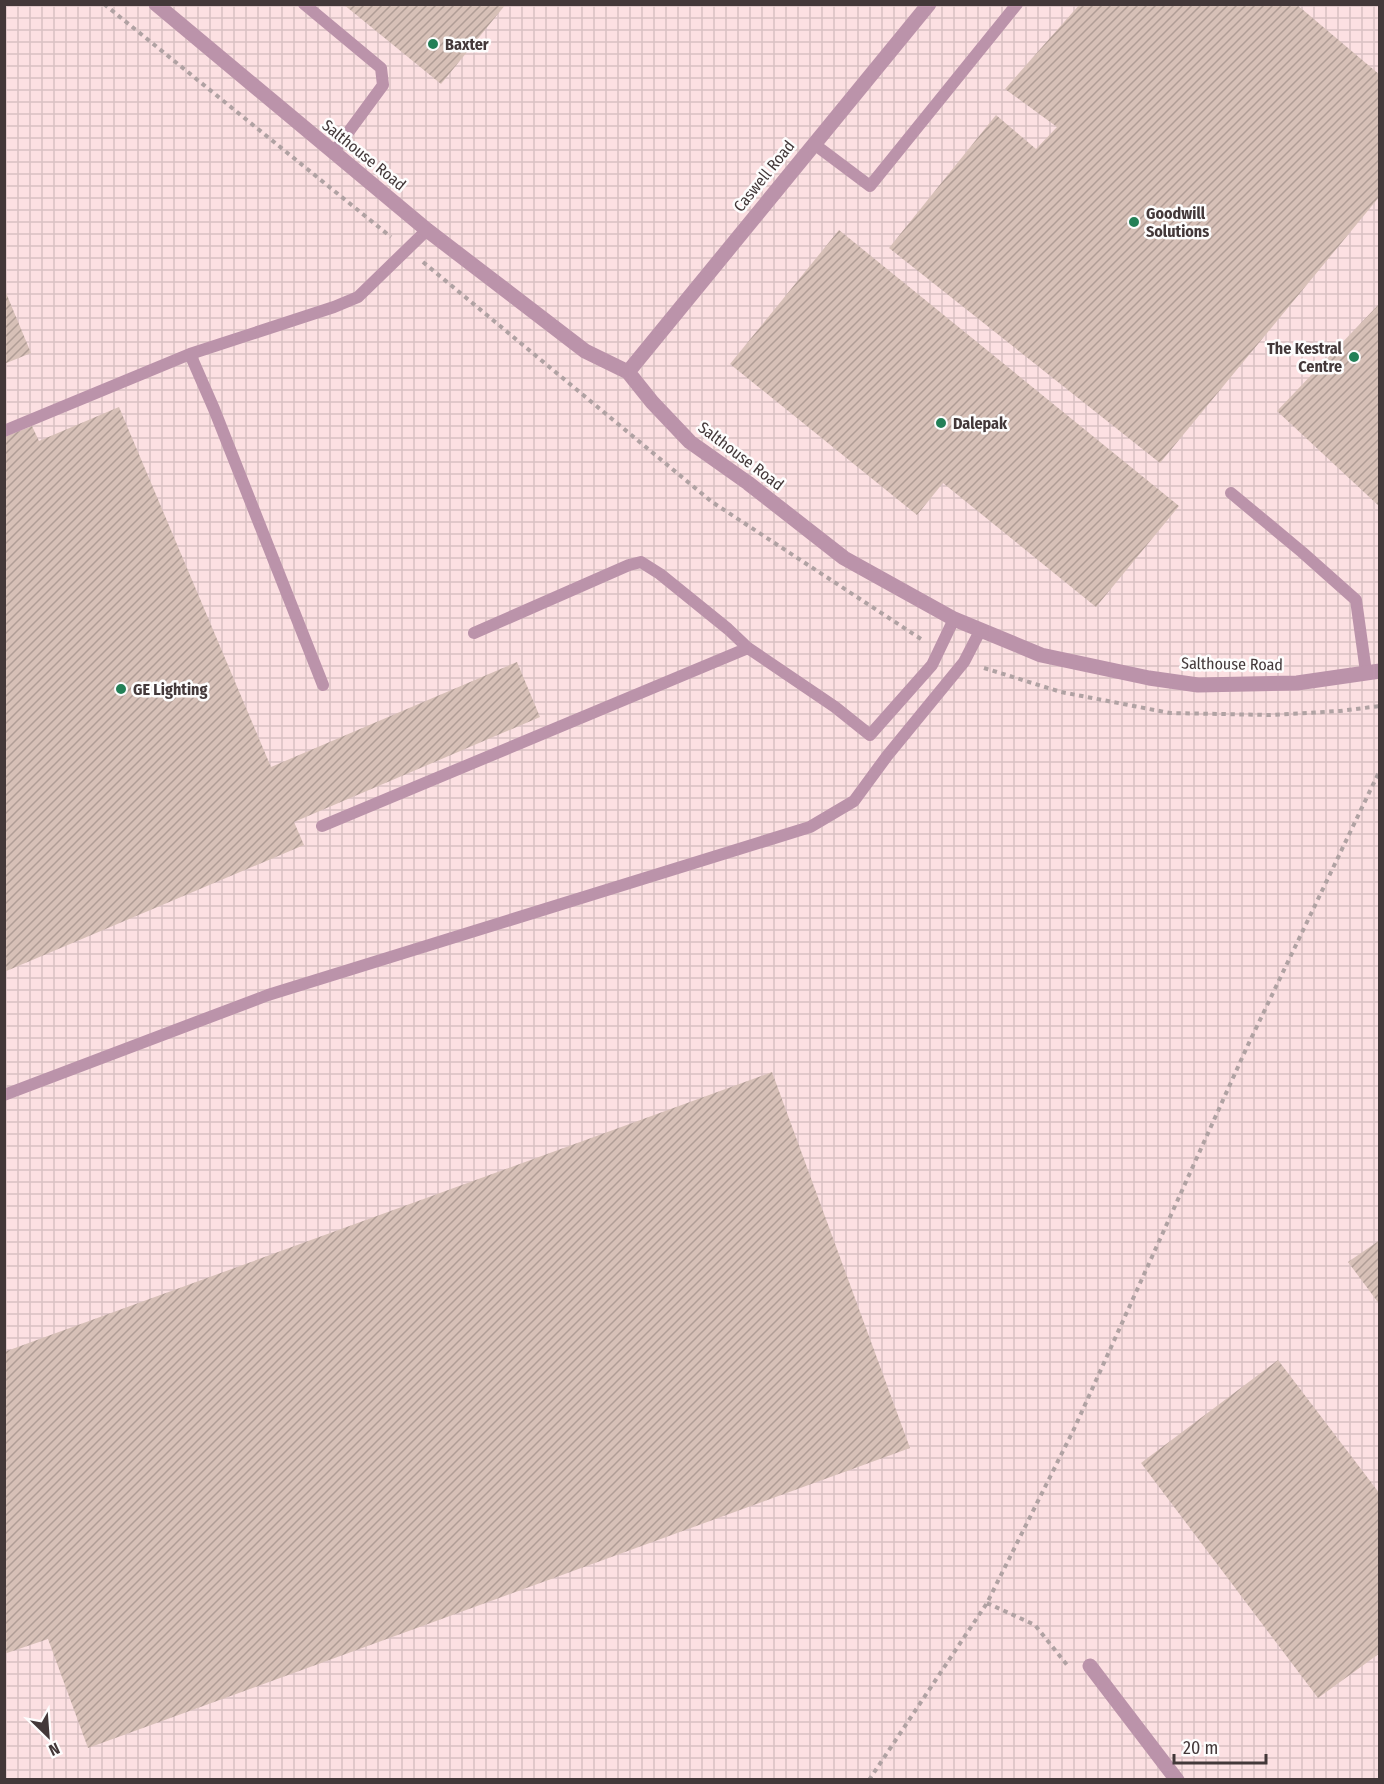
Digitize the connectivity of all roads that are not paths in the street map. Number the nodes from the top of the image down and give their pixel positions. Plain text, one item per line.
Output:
1 (156, 4) edge
2 (304, 4) edge
3 (929, 4) edge
4 (1017, 4) edge
5 (814, 144) junction
6 (333, 153) junction
7 (427, 230) junction
8 (190, 354) junction
9 (628, 372) junction
10 (4, 431) edge
11 (1231, 493) dead end
12 (954, 619) junction
13 (980, 631) junction
14 (474, 633) dead end
15 (748, 648) junction
16 (1373, 672) edge
17 (323, 685) dead end
18 (322, 826) dead end
19 (4, 1095) edge
20 (1090, 1666) road end
21 (1177, 1779) edge

1 - 6 street, Salthouse Road
2 - 6 lane
3 - 5 street, Caswell Road
4 - 5 lane
5 - 9 street, Caswell Road
6 - 7 street, Salthouse Road
7 - 8 lane
7 - 9 street, Salthouse Road
8 - 10 lane
8 - 17 lane
9 - 12 street, Salthouse Road
11 - 16 lane
12 - 13 street, Salthouse Road
12 - 15 lane
13 - 16 street, Salthouse Road
13 - 19 lane
14 - 15 lane
15 - 18 lane
20 - 21 street

